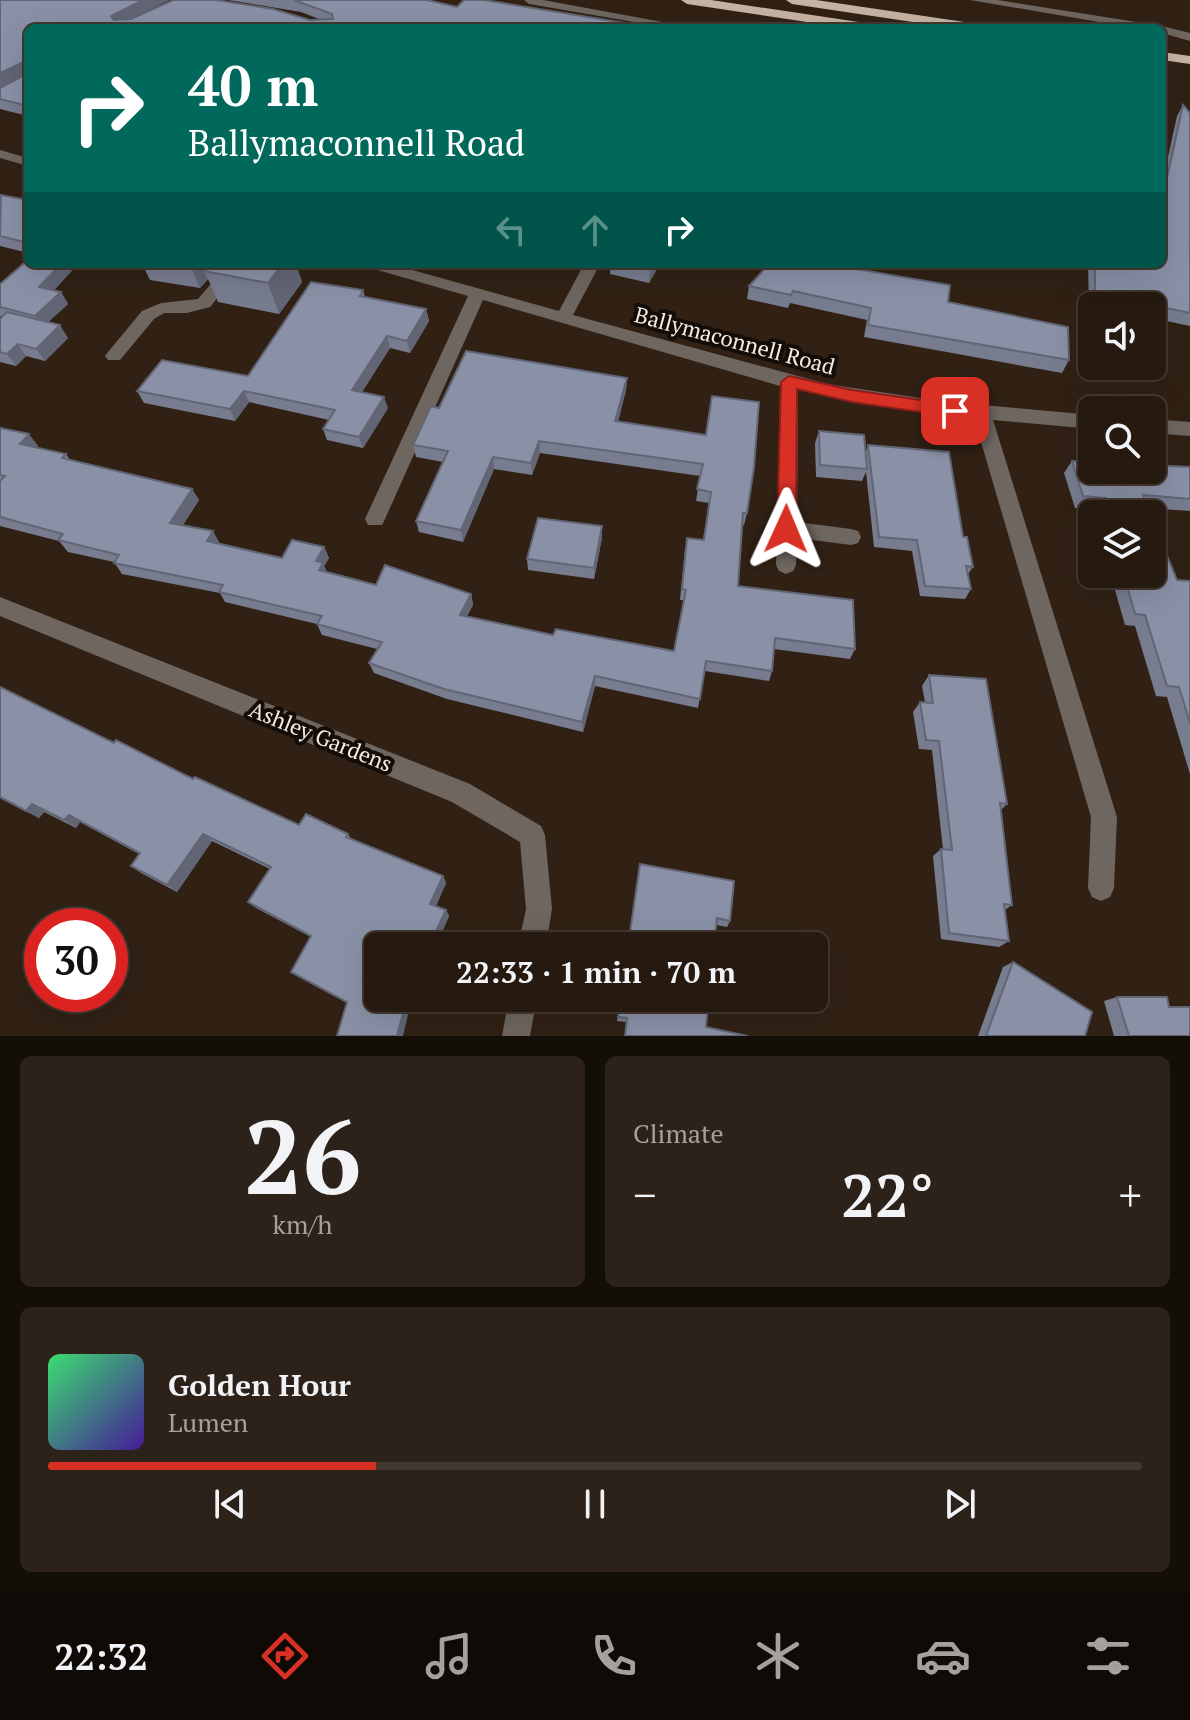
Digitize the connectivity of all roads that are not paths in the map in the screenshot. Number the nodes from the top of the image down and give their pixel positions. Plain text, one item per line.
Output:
1 (687, 0) edge
2 (792, 0) edge
3 (976, 0) edge
4 (529, 1) edge
5 (665, 24) edge
6 (846, 24) edge
7 (951, 24) edge
8 (1127, 24) edge
9 (1166, 31) edge
10 (1190, 37) edge
11 (1166, 57) edge
12 (1190, 60) edge
13 (1166, 72) edge
14 (1190, 75) edge
15 (0, 154) edge
16 (24, 161) edge
17 (233, 268) edge
18 (387, 268) edge
19 (590, 268) edge
20 (478, 293) junction
21 (564, 317) junction
22 (114, 356) dead end
23 (789, 382) junction
24 (982, 415) junction
25 (1078, 421) edge
26 (1166, 427) edge
27 (1190, 429) edge
28 (375, 519) dead end
29 (786, 529) junction
30 (851, 537) dead end
31 (786, 565) dead end
32 (0, 606) edge
33 (1101, 888) dead end
34 (535, 932) edge
35 (520, 1012) edge
36 (516, 1036) edge

1 - 6 highway
2 - 7 highway
3 - 8 street
4 - 5 street
9 - 10 street
11 - 12 highway
13 - 14 highway
15 - 16 street
17 - 22 street
18 - 20 street, Ballymaconnell Road
19 - 21 street
20 - 21 street, Ballymaconnell Road
20 - 28 street
21 - 23 street, Ballymaconnell Road
23 - 24 street, Ballymaconnell Road
23 - 29 street
24 - 25 street, Ballymaconnell Road
24 - 33 street
26 - 27 street
29 - 30 street
29 - 31 street
32 - 34 street, Ashley Gardens
35 - 36 street

